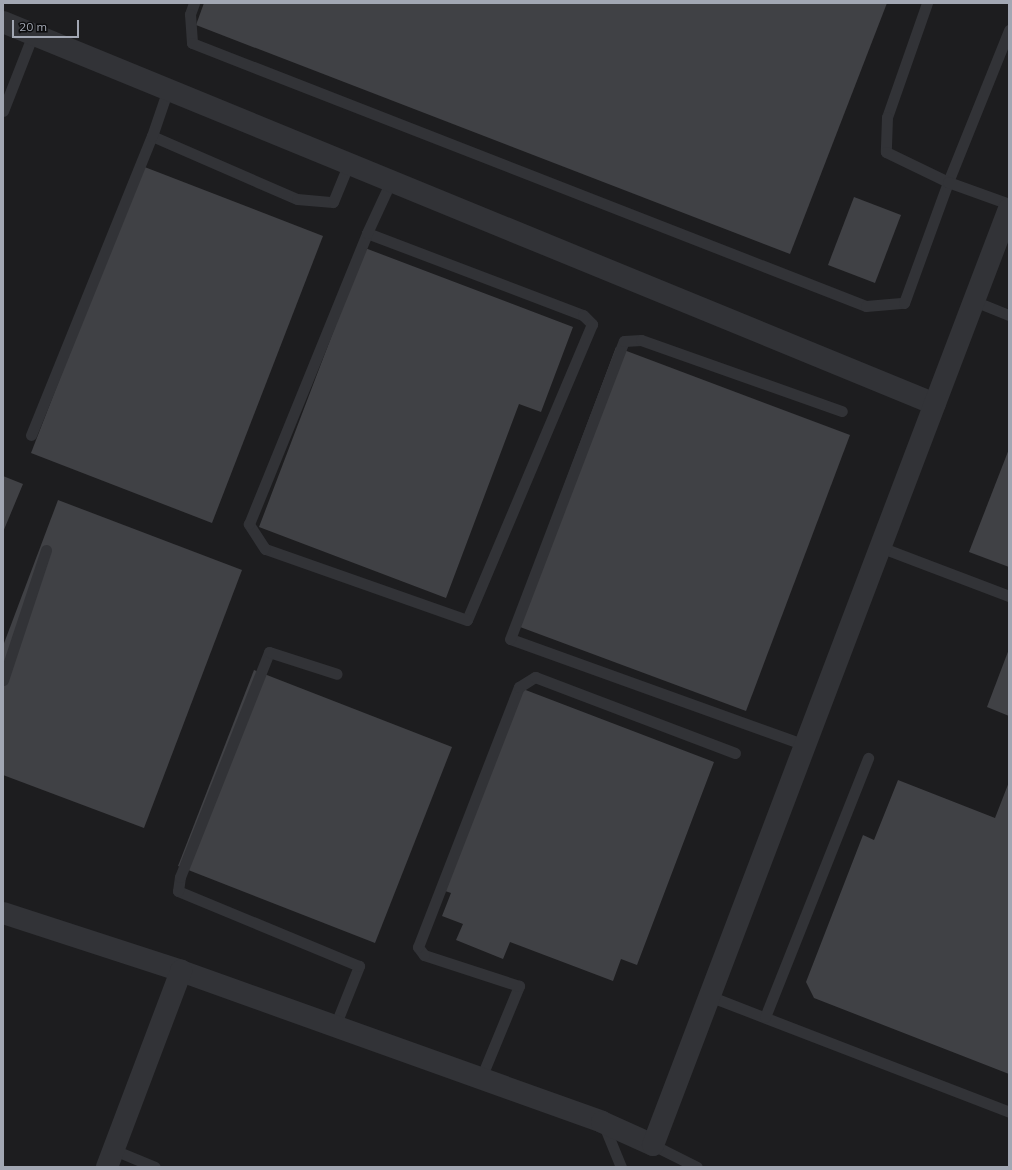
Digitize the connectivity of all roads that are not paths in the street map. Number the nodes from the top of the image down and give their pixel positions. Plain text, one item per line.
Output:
1 (194, 3) edge
2 (927, 3) edge
3 (3, 22) edge
4 (1009, 30) edge
5 (33, 34) junction
6 (168, 89) junction
7 (4, 108) edge
8 (152, 136) junction
9 (349, 163) junction
10 (391, 181) junction
11 (948, 182) junction
12 (1009, 204) edge
13 (1009, 209) edge
14 (368, 234) junction
15 (974, 301) junction
16 (1009, 315) edge
17 (935, 404) junction
18 (842, 411) dead end
19 (31, 435) dead end
20 (880, 547) junction
21 (46, 550) dead end
22 (1009, 596) edge
23 (337, 674) dead end
24 (3, 680) edge
25 (805, 745) junction
26 (735, 753) dead end
27 (868, 758) dead end
28 (3, 913) edge
29 (181, 971) junction
30 (709, 996) junction
31 (765, 1017) junction
32 (336, 1026) junction
33 (481, 1078) junction
34 (1009, 1112) edge
35 (602, 1122) junction
36 (653, 1145) junction
37 (110, 1159) edge
38 (155, 1167) edge
39 (621, 1167) edge
40 (697, 1167) edge

1 - 11 lane
2 - 11 lane
3 - 5 street
4 - 11 lane
5 - 6 street
5 - 7 lane
6 - 8 lane
6 - 9 street
8 - 9 lane
8 - 19 lane
9 - 10 street
10 - 14 lane
10 - 17 street
11 - 12 lane
13 - 15 street
14 - 14 lane
15 - 16 lane
15 - 17 street
17 - 20 street
18 - 25 lane
20 - 22 lane
20 - 25 street
21 - 24 lane
23 - 32 lane
25 - 30 street
26 - 33 lane
27 - 31 lane
28 - 29 street
29 - 32 street
29 - 37 street
30 - 31 lane
30 - 36 street
31 - 34 lane
32 - 33 street
33 - 35 street
35 - 36 street
35 - 39 lane
36 - 40 lane
37 - 38 lane

